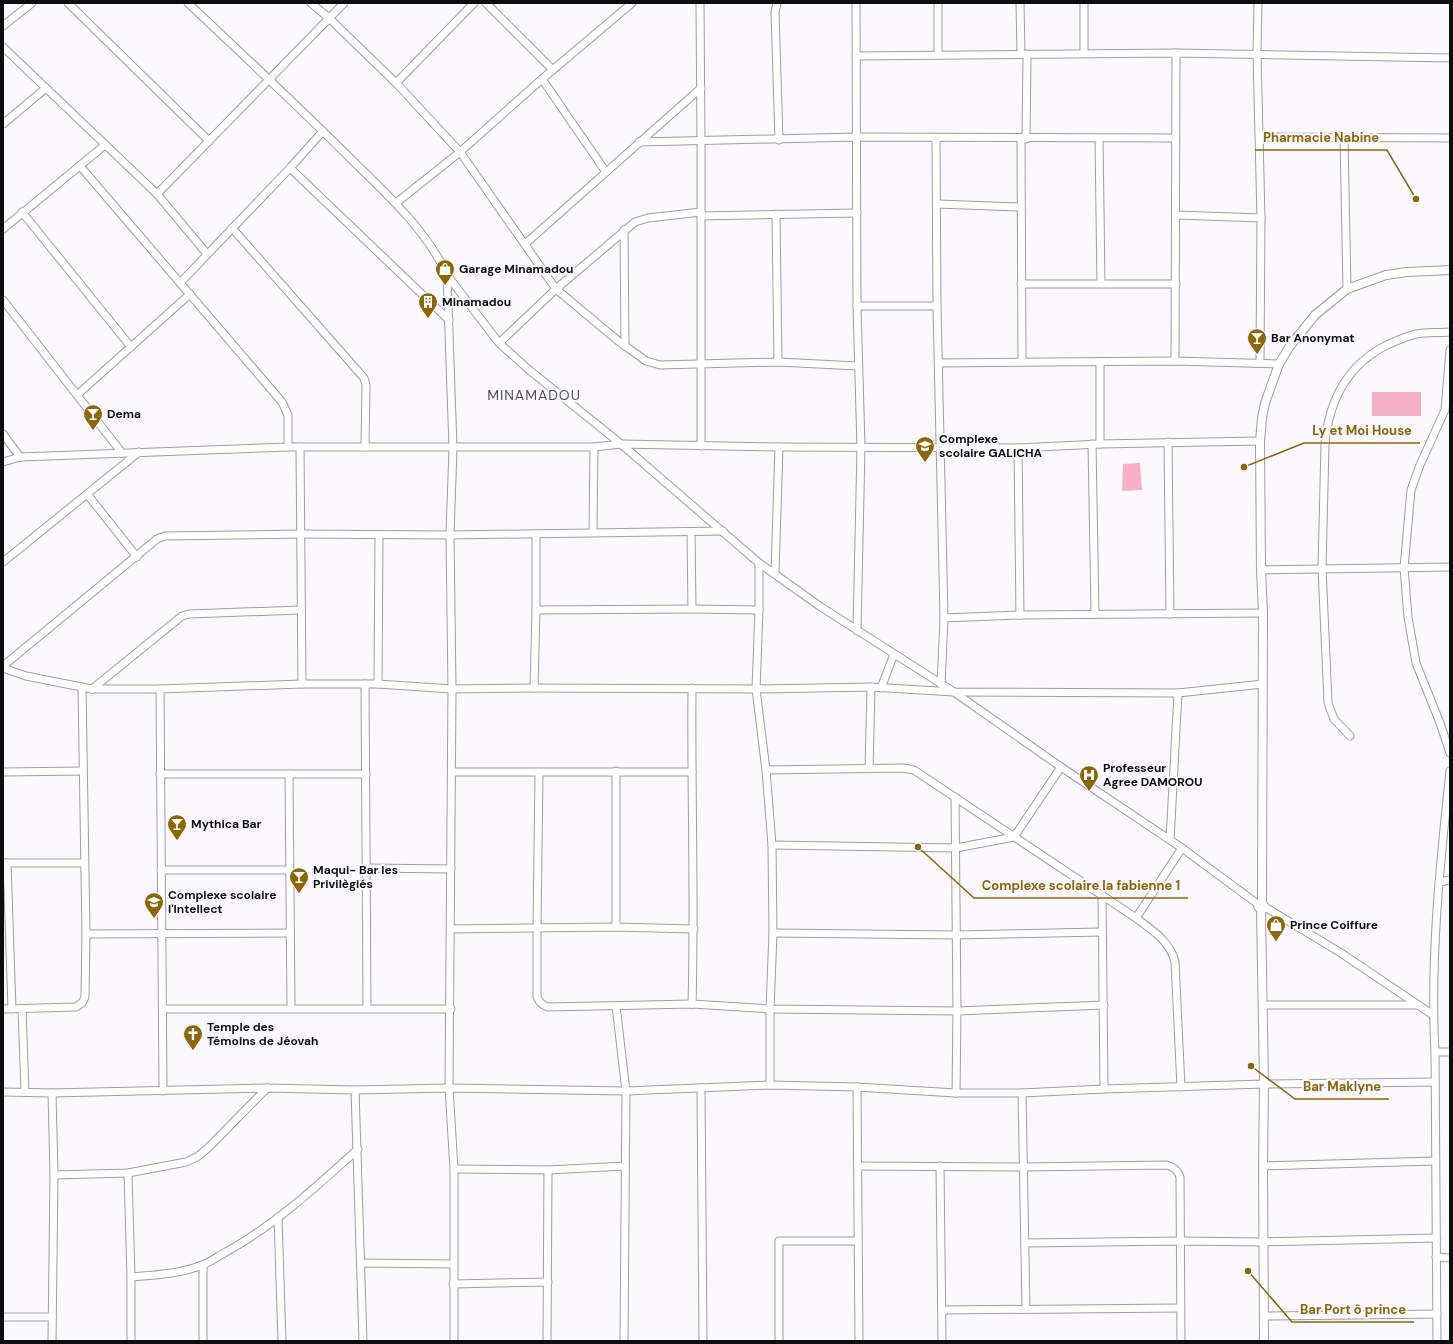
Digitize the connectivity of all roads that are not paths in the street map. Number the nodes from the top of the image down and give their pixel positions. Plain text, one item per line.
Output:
1 (32, 3) edge
2 (68, 3) edge
3 (188, 3) edge
4 (311, 3) edge
5 (344, 3) edge
6 (474, 3) edge
7 (486, 3) edge
8 (632, 3) edge
9 (700, 3) edge
10 (777, 3) edge
11 (856, 3) edge
12 (938, 3) edge
13 (1020, 3) edge
14 (1084, 3) edge
15 (1258, 3) edge
16 (329, 18) junction
17 (3, 26) edge
18 (3, 47) edge
19 (1084, 53) junction
20 (1176, 53) junction
21 (938, 54) junction
22 (1024, 54) junction
23 (1257, 54) junction
24 (856, 56) junction
25 (1450, 58) edge
26 (553, 70) junction
27 (269, 79) junction
28 (542, 79) junction
29 (396, 83) junction
30 (46, 88) junction
31 (701, 88) junction
32 (3, 124) edge
33 (323, 131) junction
34 (856, 137) junction
35 (1260, 137) junction
36 (936, 138) junction
37 (1175, 138) junction
38 (1344, 138) junction
39 (1450, 138) edge
40 (1024, 139) junction
41 (1099, 139) junction
42 (779, 140) junction
43 (209, 141) junction
44 (701, 141) junction
45 (639, 142) junction
46 (105, 145) junction
47 (460, 152) junction
48 (80, 166) junction
49 (290, 168) junction
50 (606, 172) junction
51 (157, 194) junction
52 (396, 204) junction
53 (938, 204) junction
54 (1021, 207) junction
55 (22, 212) junction
56 (856, 213) junction
57 (701, 214) junction
58 (776, 214) junction
59 (1176, 215) junction
60 (1261, 218) junction
61 (3, 228) edge
62 (232, 228) junction
63 (624, 230) junction
64 (525, 244) junction
65 (207, 254) junction
66 (1450, 270) edge
67 (448, 275) junction
68 (180, 283) junction
69 (1100, 283) junction
70 (1021, 284) junction
71 (1176, 284) junction
72 (556, 289) junction
73 (1347, 289) junction
74 (190, 294) junction
75 (3, 300) edge
76 (857, 306) junction
77 (937, 306) junction
78 (449, 320) junction
79 (1450, 332) edge
80 (499, 343) junction
81 (131, 346) junction
82 (625, 346) junction
83 (1450, 350) edge
84 (1175, 361) junction
85 (778, 362) junction
86 (1022, 362) junction
87 (1100, 362) junction
88 (938, 363) junction
89 (1260, 363) junction
90 (700, 364) junction
91 (1279, 364) junction
92 (858, 366) junction
93 (77, 395) junction
94 (1445, 410) junction
95 (1450, 419) edge
96 (3, 434) edge
97 (1260, 441) junction
98 (1168, 442) junction
99 (622, 444) junction
100 (1096, 444) junction
101 (594, 446) junction
102 (701, 446) junction
103 (288, 447) junction
104 (300, 447) junction
105 (365, 447) junction
106 (779, 447) junction
107 (860, 447) junction
108 (453, 448) junction
109 (939, 448) junction
110 (1018, 448) junction
111 (139, 452) junction
112 (122, 453) junction
113 (20, 456) junction
114 (3, 462) edge
115 (87, 494) junction
116 (723, 531) junction
117 (593, 532) junction
118 (691, 532) junction
119 (300, 534) junction
120 (536, 534) junction
121 (378, 535) junction
122 (450, 535) junction
123 (137, 557) junction
124 (3, 562) edge
125 (759, 563) junction
126 (1450, 567) edge
127 (1322, 568) junction
128 (1404, 568) junction
129 (1261, 570) junction
130 (775, 573) junction
131 (692, 609) junction
132 (301, 610) junction
133 (536, 610) junction
134 (759, 610) junction
135 (1262, 613) junction
136 (1094, 614) junction
137 (1170, 614) junction
138 (1020, 615) junction
139 (944, 618) junction
140 (857, 631) junction
141 (894, 654) junction
142 (3, 667) edge
143 (302, 684) junction
144 (365, 684) junction
145 (378, 684) junction
146 (941, 684) junction
147 (1262, 684) junction
148 (82, 687) junction
149 (870, 687) junction
150 (160, 688) junction
151 (534, 688) junction
152 (692, 688) junction
153 (881, 688) junction
154 (92, 689) junction
155 (452, 689) junction
156 (756, 690) junction
157 (954, 692) junction
158 (1178, 692) junction
159 (1350, 736) dead end
160 (1450, 753) edge
161 (1061, 767) junction
162 (869, 768) junction
163 (766, 770) junction
164 (83, 771) junction
165 (1450, 771) edge
166 (3, 772) edge
167 (452, 772) junction
168 (616, 772) junction
169 (692, 772) junction
170 (539, 773) junction
171 (160, 774) junction
172 (288, 774) junction
173 (366, 774) junction
174 (955, 797) junction
175 (1448, 808) edge
176 (1014, 837) junction
177 (1170, 840) junction
178 (772, 845) junction
179 (956, 848) junction
180 (1182, 848) junction
181 (5, 863) edge
182 (84, 863) junction
183 (367, 868) junction
184 (450, 869) junction
185 (161, 870) junction
186 (290, 870) junction
187 (1450, 880) edge
188 (1439, 882) junction
189 (1102, 895) junction
190 (1262, 906) junction
191 (1136, 918) junction
192 (616, 927) junction
193 (451, 928) junction
194 (537, 928) junction
195 (694, 929) junction
196 (1102, 932) junction
197 (290, 933) junction
198 (773, 933) junction
199 (86, 934) junction
200 (162, 934) junction
201 (956, 935) junction
202 (6, 938) edge
203 (692, 1004) junction
204 (1104, 1005) junction
205 (1263, 1005) junction
206 (1418, 1005) junction
207 (616, 1006) junction
208 (163, 1008) junction
209 (291, 1008) junction
210 (368, 1008) junction
211 (3, 1009) edge
212 (12, 1009) junction
213 (22, 1009) junction
214 (451, 1009) junction
215 (770, 1009) junction
216 (957, 1011) junction
217 (1433, 1015) junction
218 (1435, 1052) junction
219 (1450, 1052) edge
220 (1435, 1082) junction
221 (1264, 1084) junction
222 (770, 1085) junction
223 (857, 1087) junction
224 (1181, 1087) junction
225 (267, 1088) junction
226 (449, 1088) junction
227 (701, 1088) junction
228 (1104, 1088) junction
229 (355, 1090) junction
230 (163, 1091) junction
231 (626, 1091) junction
232 (3, 1092) edge
233 (25, 1092) junction
234 (52, 1093) junction
235 (956, 1093) junction
236 (1022, 1094) junction
237 (358, 1149) junction
238 (1435, 1161) junction
239 (625, 1166) junction
240 (858, 1166) junction
241 (940, 1166) junction
242 (1024, 1166) junction
243 (1263, 1166) junction
244 (454, 1169) junction
245 (548, 1170) junction
246 (128, 1173) junction
247 (54, 1175) junction
248 (278, 1217) junction
249 (1436, 1238) junction
250 (858, 1241) junction
251 (1180, 1241) junction
252 (1263, 1242) junction
253 (1025, 1243) junction
254 (1436, 1257) junction
255 (1450, 1258) edge
256 (361, 1263) junction
257 (453, 1264) junction
258 (203, 1265) junction
259 (131, 1277) junction
260 (548, 1282) junction
261 (453, 1284) junction
262 (1180, 1308) junction
263 (1026, 1309) junction
264 (942, 1310) junction
265 (1437, 1314) junction
266 (1264, 1316) junction
267 (3, 1317) edge
268 (52, 1317) junction
269 (52, 1341) edge
270 (131, 1341) edge
271 (203, 1341) edge
272 (282, 1341) edge
273 (363, 1341) edge
274 (454, 1341) edge
275 (547, 1341) edge
276 (624, 1341) edge
277 (703, 1341) edge
278 (779, 1341) edge
279 (859, 1341) edge
280 (942, 1341) edge
281 (1181, 1341) edge
282 (1264, 1341) edge
283 (1437, 1341) edge

1 - 17 street
2 - 43 street
3 - 27 street
4 - 16 street
5 - 16 street
6 - 29 street
7 - 26 street
8 - 26 street
9 - 31 street
10 - 42 street
11 - 24 street
12 - 21 street
13 - 22 street
14 - 19 street
15 - 23 street
16 - 27 street
16 - 29 street
18 - 30 street
19 - 20 street
19 - 22 street
20 - 23 street
20 - 37 street
21 - 22 street
21 - 24 street
22 - 40 street
23 - 25 street
23 - 35 street
24 - 34 street
26 - 28 street
27 - 33 street
27 - 43 street
28 - 47 street
28 - 50 street
29 - 47 street
30 - 32 street
30 - 46 street
31 - 44 street
31 - 45 street
33 - 49 street
33 - 52 street
34 - 36 street
34 - 42 street
34 - 56 street
35 - 38 street
35 - 60 street
36 - 40 street
36 - 53 street
37 - 41 street
37 - 59 street
38 - 39 street
38 - 73 street
40 - 41 street
40 - 54 street
41 - 69 street
42 - 44 street
43 - 51 street
44 - 45 street
44 - 57 street
45 - 50 street
46 - 48 street
46 - 51 street
47 - 52 street
47 - 64 street
48 - 55 street
48 - 68 street
49 - 62 street
49 - 78 street
50 - 64 street
51 - 65 street
52 - 67 street
53 - 54 street
53 - 77 street
54 - 70 street
55 - 61 street
55 - 81 street
56 - 58 street
56 - 76 street
57 - 58 street
57 - 63 street
57 - 90 street
58 - 85 street
59 - 60 street
59 - 71 street
60 - 89 street
62 - 65 street
62 - 105 street
63 - 72 street
63 - 82 street
64 - 72 street
65 - 68 street
66 - 73 street
67 - 78 street
67 - 80 street
68 - 74 street
69 - 70 street
69 - 71 street
70 - 86 street
71 - 84 street
72 - 80 street
72 - 82 street
73 - 91 street
74 - 81 street
74 - 103 street
75 - 93 street
76 - 77 street
76 - 92 street
77 - 88 street
78 - 108 street
79 - 127 street
80 - 99 street
81 - 93 street
82 - 90 street
83 - 94 street
84 - 87 street
84 - 89 street
85 - 90 street
85 - 92 street
86 - 87 street
86 - 88 street
87 - 100 street
88 - 109 street
89 - 91 street
90 - 102 street
91 - 97 street
92 - 107 street
93 - 112 street
94 - 95 street
94 - 128 street
96 - 113 street
97 - 98 street
97 - 129 street
98 - 100 street
98 - 137 street
99 - 101 street
99 - 102 street
99 - 116 street
100 - 110 street
100 - 136 street
101 - 108 street
101 - 117 street
102 - 106 street
103 - 104 street
103 - 111 street
104 - 105 street
104 - 119 street
105 - 108 street
106 - 107 street
106 - 130 street
107 - 109 street
107 - 140 street
108 - 122 street
109 - 110 street
109 - 139 street
110 - 138 street
111 - 112 street
111 - 115 street
112 - 113 street
113 - 114 street
115 - 123 street
115 - 124 street
116 - 118 street
116 - 125 street
117 - 118 street
117 - 120 street
118 - 131 street
119 - 121 street
119 - 123 street
119 - 132 street
120 - 122 street
120 - 133 street
121 - 122 street
121 - 145 street
122 - 155 street
123 - 142 street
125 - 130 street
125 - 134 street
126 - 128 street
127 - 128 street
127 - 129 street
127 - 159 street
128 - 160 street
129 - 135 street
130 - 140 street
131 - 133 street
131 - 134 street
132 - 143 street
132 - 154 street
133 - 151 street
134 - 156 street
135 - 137 street
135 - 147 street
136 - 137 street
136 - 138 street
138 - 139 street
139 - 146 street
140 - 141 street
141 - 146 street
141 - 153 street
142 - 148 street
143 - 144 street
143 - 150 street
144 - 145 street
144 - 173 street
145 - 155 street
146 - 157 street
147 - 158 street
147 - 190 street
148 - 154 street
148 - 164 street
149 - 153 street
149 - 156 street
149 - 162 street
150 - 154 street
150 - 171 street
151 - 152 street
151 - 155 street
152 - 156 street
152 - 169 street
153 - 157 street
155 - 167 street
156 - 163 street
157 - 158 street
157 - 161 street
158 - 177 street
161 - 176 street
161 - 177 street
162 - 163 street
162 - 174 street
163 - 178 street
164 - 166 street
164 - 182 street
165 - 175 street
167 - 170 street
167 - 184 street
168 - 169 street
168 - 170 street
168 - 192 street
169 - 195 street
170 - 194 street
171 - 172 street
171 - 185 street
172 - 173 street
172 - 186 street
173 - 183 street
174 - 176 street
174 - 179 street
175 - 188 street
176 - 179 street
176 - 189 street
177 - 180 street
178 - 179 street
178 - 198 street
179 - 201 street
180 - 190 street
180 - 191 street
181 - 182 street
181 - 202 street
182 - 199 street
183 - 184 street
183 - 210 street
184 - 193 street
185 - 186 street
185 - 200 street
186 - 197 street
187 - 188 street
188 - 217 street
189 - 191 street
189 - 196 street
190 - 205 street
190 - 206 street
191 - 224 street
192 - 194 street
192 - 195 street
193 - 194 street
193 - 214 street
194 - 207 street
195 - 203 street
196 - 201 street
196 - 204 street
197 - 200 street
197 - 209 street
198 - 201 street
198 - 215 street
199 - 200 street
199 - 213 street
200 - 208 street
201 - 216 street
202 - 212 street
203 - 207 street
203 - 215 street
204 - 216 street
204 - 228 street
205 - 206 street
205 - 221 street
206 - 217 street
207 - 231 street
208 - 209 street
208 - 230 street
209 - 210 street
210 - 214 street
211 - 212 street
212 - 213 street
213 - 233 street
214 - 226 street
215 - 216 street
215 - 222 street
216 - 235 street
217 - 218 street
218 - 219 street
218 - 220 street
220 - 221 street
220 - 238 street
221 - 224 street
221 - 243 street
222 - 223 street
222 - 227 street
223 - 235 street
223 - 240 street
224 - 228 street
225 - 229 street
225 - 230 street
225 - 246 street
226 - 229 street
226 - 231 street
226 - 244 street
227 - 231 street
227 - 277 street
228 - 236 street
229 - 237 street
230 - 234 street
231 - 239 street
232 - 233 street
233 - 234 street
234 - 247 street
235 - 236 street
236 - 242 street
237 - 248 street
237 - 256 street
238 - 243 street
238 - 249 street
239 - 245 street
239 - 276 street
240 - 241 street
240 - 250 street
241 - 242 street
241 - 264 street
242 - 251 street
242 - 253 street
243 - 252 street
244 - 245 street
244 - 257 street
245 - 260 street
246 - 247 street
246 - 259 street
247 - 268 street
248 - 258 street
248 - 272 street
249 - 252 street
249 - 254 street
250 - 278 street
250 - 279 street
251 - 252 street
251 - 253 street
251 - 262 street
252 - 266 street
253 - 263 street
254 - 255 street
254 - 265 street
256 - 257 street
256 - 273 street
257 - 261 street
258 - 259 street
258 - 271 street
259 - 270 street
260 - 261 street
260 - 275 street
261 - 274 street
262 - 263 street
262 - 281 street
263 - 264 street
264 - 280 street
265 - 266 street
265 - 283 street
266 - 282 street
267 - 268 street
268 - 269 street

